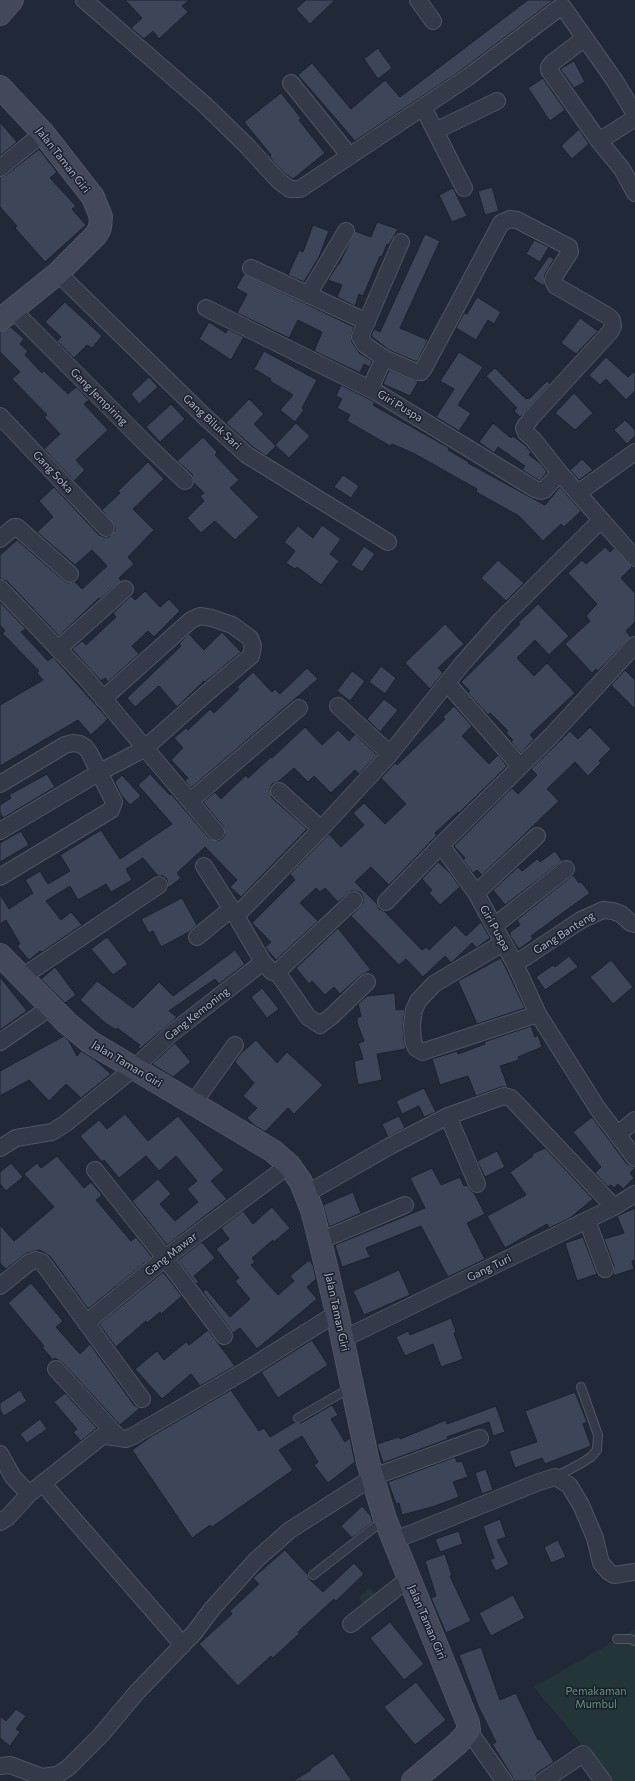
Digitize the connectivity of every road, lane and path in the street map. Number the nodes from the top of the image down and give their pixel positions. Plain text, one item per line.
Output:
1 (12, 0) edge
2 (84, 0) edge
3 (418, 0) edge
4 (0, 14) edge
5 (433, 22) dead end
6 (585, 38) junction
7 (291, 83) dead end
8 (0, 87) edge
9 (497, 101) dead end
10 (423, 108) junction
11 (635, 114) edge
12 (635, 118) edge
13 (435, 131) junction
14 (43, 133) junction
15 (599, 141) junction
16 (348, 155) junction
17 (0, 168) edge
18 (464, 188) dead end
19 (635, 193) edge
20 (346, 231) dead end
21 (401, 242) dead end
22 (251, 268) dead end
23 (58, 273) junction
24 (308, 295) junction
25 (206, 308) dead end
26 (4, 316) edge
27 (367, 322) junction
28 (384, 358) junction
29 (370, 389) junction
30 (0, 416) edge
31 (635, 452) edge
32 (560, 473) junction
33 (185, 482) dead end
34 (578, 493) junction
35 (601, 520) junction
36 (106, 528) dead end
37 (0, 539) edge
38 (388, 542) dead end
39 (635, 558) edge
40 (70, 574) dead end
41 (0, 588) edge
42 (125, 589) dead end
43 (635, 645) edge
44 (58, 649) junction
45 (447, 683) junction
46 (103, 699) junction
47 (338, 706) dead end
48 (299, 708) dead end
49 (144, 749) junction
50 (390, 754) junction
51 (520, 766) junction
52 (100, 772) junction
53 (0, 784) edge
54 (279, 791) dead end
55 (190, 801) junction
56 (321, 829) junction
57 (0, 831) edge
58 (216, 832) dead end
59 (537, 836) dead end
60 (441, 845) junction
61 (204, 866) dead end
62 (566, 869) dead end
63 (0, 877) edge
64 (159, 885) dead end
65 (476, 893) junction
66 (354, 900) dead end
67 (386, 902) dead end
68 (233, 912) junction
69 (634, 925) edge
70 (494, 926) junction
71 (197, 937) dead end
72 (503, 943) junction
73 (0, 955) edge
74 (263, 962) junction
75 (515, 964) junction
76 (277, 972) junction
77 (22, 977) junction
78 (367, 982) dead end
79 (51, 1007) junction
80 (538, 1014) junction
81 (0, 1042) edge
82 (235, 1045) dead end
83 (134, 1068) junction
84 (194, 1102) junction
85 (448, 1116) junction
86 (635, 1120) edge
87 (617, 1135) junction
88 (0, 1148) edge
89 (635, 1158) edge
90 (289, 1165) junction
91 (95, 1170) dead end
92 (476, 1184) dead end
93 (306, 1194) junction
94 (635, 1194) edge
95 (405, 1205) dead end
96 (614, 1207) junction
97 (587, 1220) junction
98 (320, 1241) junction
99 (165, 1258) junction
100 (605, 1269) dead end
101 (0, 1286) edge
102 (337, 1313) junction
103 (86, 1323) junction
104 (224, 1336) dead end
105 (343, 1339) junction
106 (56, 1369) dead end
107 (353, 1386) junction
108 (581, 1386) dead end
109 (142, 1399) dead end
110 (298, 1418) dead end
111 (119, 1438) junction
112 (480, 1438) dead end
113 (0, 1454) edge
114 (555, 1477) junction
115 (373, 1478) junction
116 (50, 1492) dead end
117 (29, 1494) junction
118 (386, 1519) junction
119 (0, 1522) edge
120 (395, 1540) junction
121 (635, 1572) edge
122 (313, 1575) dead end
123 (408, 1579) junction
124 (351, 1624) dead end
125 (617, 1638) dead end
126 (635, 1641) edge
127 (183, 1645) junction
128 (469, 1731) junction
129 (0, 1766) edge
130 (413, 1781) edge
131 (504, 1781) edge
132 (543, 1781) edge
133 (604, 1781) edge

1 - 4 street
2 - 16 street
3 - 5 street
6 - 10 street
6 - 11 street
6 - 15 street
7 - 16 street
8 - 14 street, Jalan Taman Giri
9 - 13 street
10 - 13 street
10 - 16 street
12 - 15 street
13 - 18 street
14 - 17 street
14 - 23 street, Jalan Taman Giri
15 - 19 street
20 - 24 street
21 - 27 street
22 - 24 street
23 - 26 street, Jalan Taman Giri
23 - 38 street, Gang Biluk Sari
24 - 27 street
25 - 29 street, Giri Puspa
26 - 33 street, Gang Jempiring
27 - 28 street
28 - 29 street
28 - 32 street
29 - 32 street, Giri Puspa
30 - 36 street, Gang Soka
31 - 34 street
32 - 34 street
34 - 35 street
35 - 39 street
35 - 45 street
37 - 40 street
41 - 44 street
42 - 44 street
43 - 51 street
44 - 46 street
45 - 50 street
45 - 51 street
46 - 49 street
46 - 49 street
47 - 50 street
48 - 55 street
49 - 52 street
49 - 55 street
50 - 56 street
51 - 60 street
52 - 53 street
52 - 57 street
52 - 63 street
54 - 56 street
55 - 58 street
56 - 68 street
59 - 65 street
60 - 65 street, Giri Puspa
60 - 67 street
61 - 68 street
62 - 70 street
64 - 77 street
65 - 70 street, Giri Puspa
66 - 76 street
68 - 71 street
68 - 74 street
69 - 75 street, Gang Banteng
70 - 72 street, Giri Puspa
72 - 75 street, Giri Puspa
72 - 80 street
73 - 77 street, Jalan Taman Giri
74 - 76 street
74 - 83 street, Gang Kemoning
75 - 80 street, Giri Puspa
76 - 78 street
77 - 79 street, Jalan Taman Giri
79 - 81 street
79 - 83 street, Jalan Taman Giri
80 - 87 street, Giri Puspa
82 - 84 street
83 - 84 street, Jalan Taman Giri
83 - 88 street, Gang Kemoning
84 - 90 street, Jalan Taman Giri
85 - 92 street
85 - 93 street
85 - 96 street
86 - 87 street
87 - 89 street, Giri Puspa
90 - 93 street, Jalan Taman Giri
90 - 99 street, Gang Mawar
91 - 99 street
93 - 98 street, Jalan Taman Giri
94 - 96 street, Gang Turi
95 - 98 street
96 - 97 street, Gang Turi
97 - 100 street
97 - 105 street, Gang Turi
98 - 102 street, Jalan Taman Giri
99 - 103 street, Gang Mawar
99 - 104 street
101 - 103 street
102 - 105 street, Jalan Taman Giri
102 - 111 street
103 - 109 street
105 - 107 street, Jalan Taman Giri
106 - 111 street
107 - 110 lane
107 - 115 street, Jalan Taman Giri
108 - 114 lane
111 - 117 street
112 - 115 street
113 - 117 street
114 - 120 street
114 - 121 street
115 - 118 street, Jalan Taman Giri
115 - 127 street
116 - 127 street
117 - 119 street
118 - 120 street, Jalan Taman Giri
118 - 122 lane
120 - 123 street, Jalan Taman Giri
123 - 124 street
123 - 128 street, Jalan Taman Giri
125 - 126 lane
127 - 129 street
128 - 130 street
128 - 131 street
132 - 133 street

